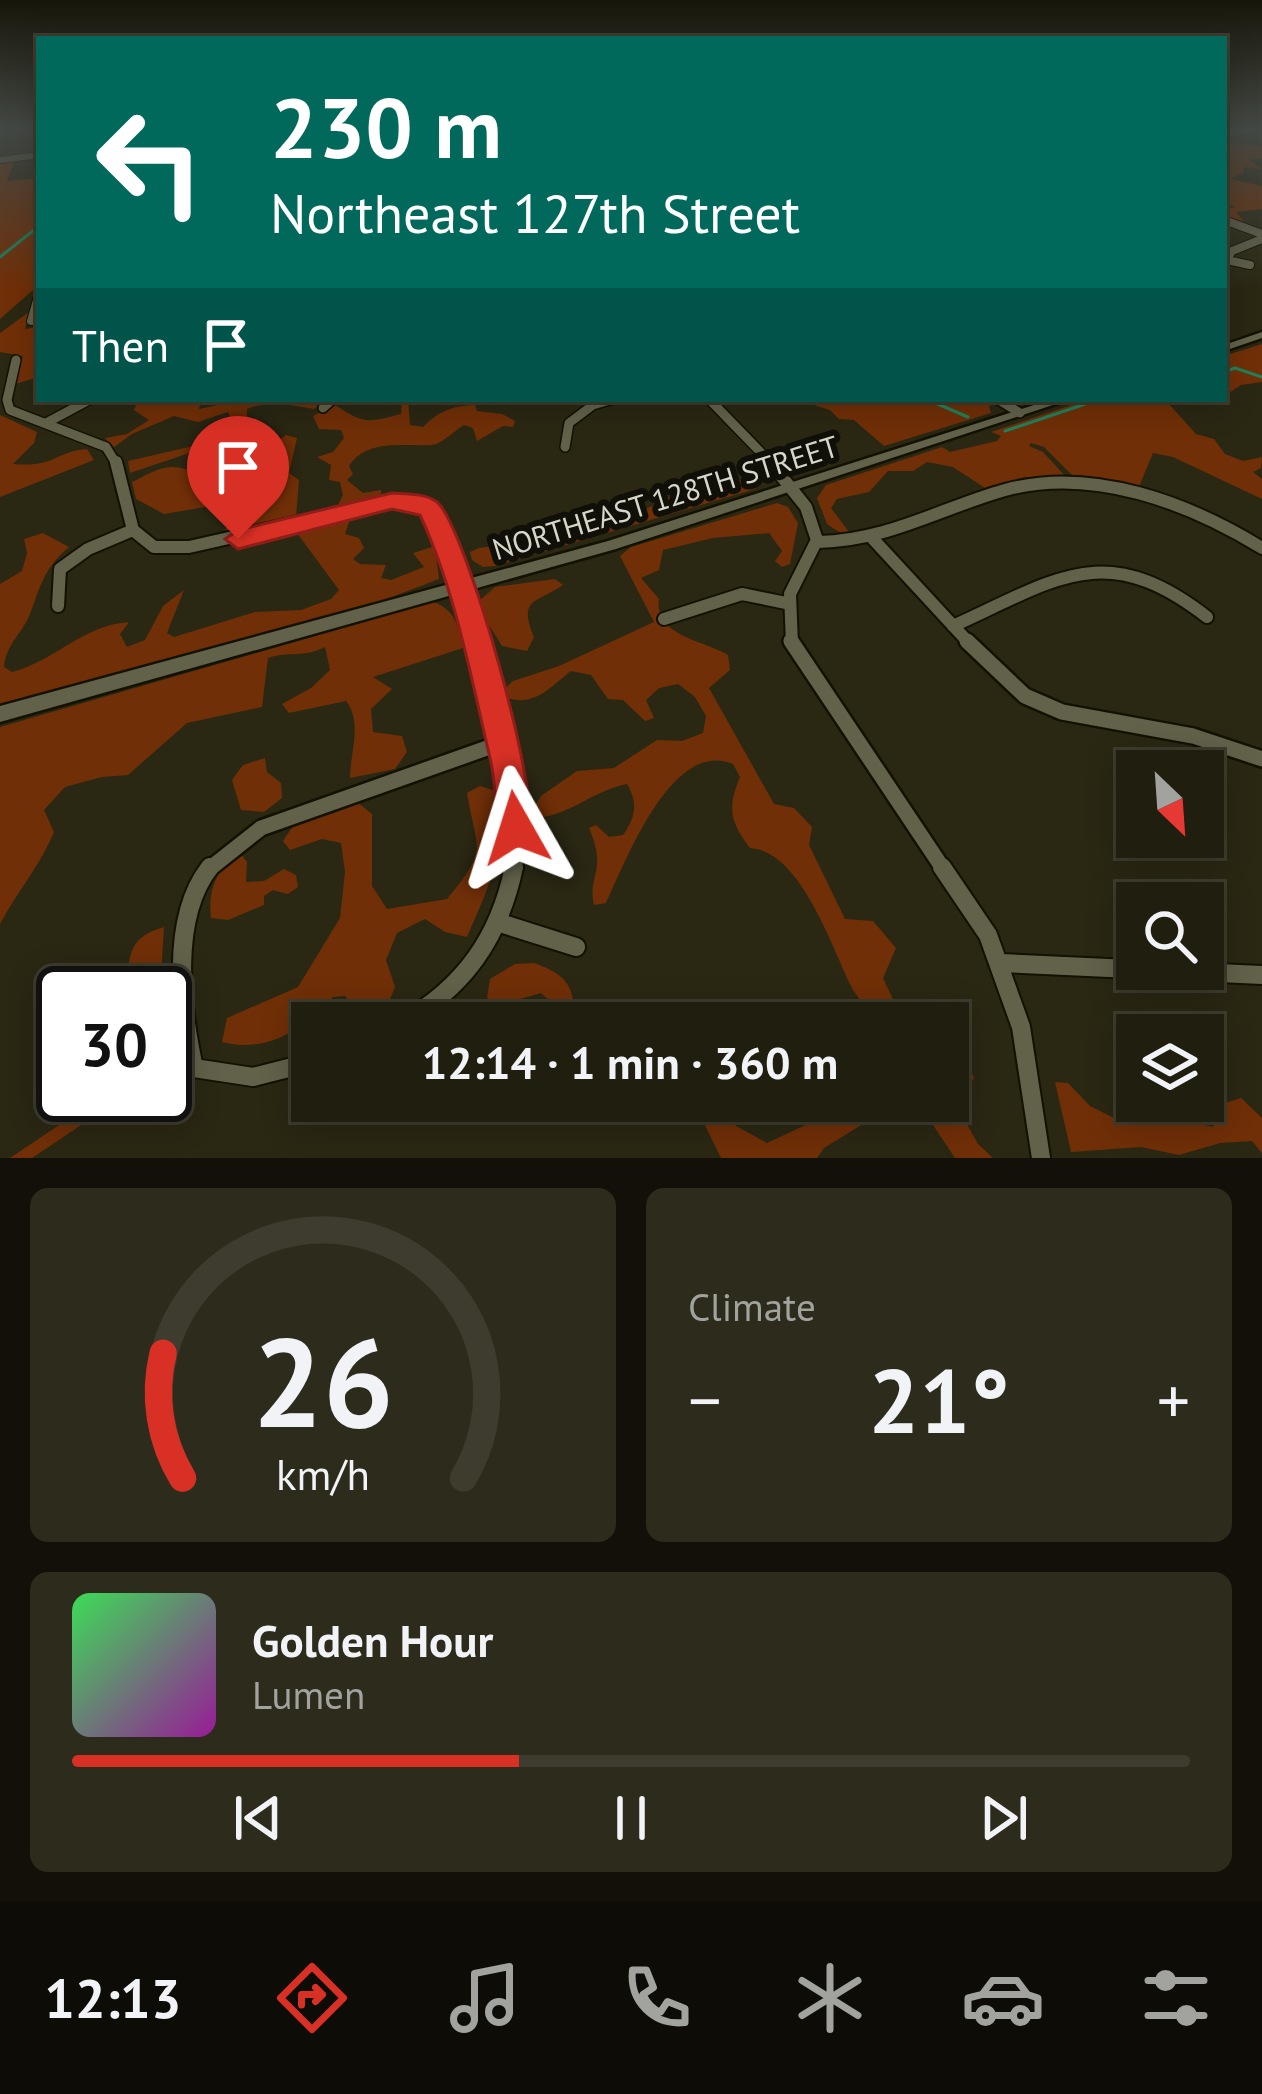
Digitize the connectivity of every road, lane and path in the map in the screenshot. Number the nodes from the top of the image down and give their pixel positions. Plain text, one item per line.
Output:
1 (1227, 221) edge
2 (1262, 237) edge
3 (1227, 259) edge
4 (1227, 261) edge
5 (1250, 266) dead end
6 (36, 304) edge
7 (31, 321) dead end
8 (1262, 335) edge
9 (1227, 346) edge
10 (16, 360) dead end
11 (86, 402) edge
12 (330, 402) edge
13 (604, 402) edge
14 (712, 402) edge
15 (1002, 402) edge
16 (1055, 402) edge
17 (323, 409) dead end
18 (1020, 413) junction
19 (46, 423) junction
20 (565, 447) dead end
21 (790, 487) junction
22 (133, 530) junction
23 (873, 538) junction
24 (818, 542) junction
25 (1262, 548) edge
26 (460, 588) junction
27 (786, 603) junction
28 (58, 606) dead end
29 (1207, 617) dead end
30 (664, 619) dead end
31 (953, 626) junction
32 (0, 714) edge
33 (501, 743) junction
34 (1262, 759) edge
35 (500, 922) junction
36 (576, 947) dead end
37 (1001, 963) junction
38 (1262, 975) edge
39 (434, 1002) edge
40 (291, 1068) edge
41 (1041, 1158) edge

1 - 2 street
2 - 3 street
4 - 5 street
6 - 7 street
8 - 9 street
10 - 19 street
11 - 19 street
12 - 17 street
13 - 20 street
14 - 21 street
15 - 18 street
16 - 18 street, NORTHEAST 128TH STREET
18 - 21 street, NORTHEAST 128TH STREET
19 - 22 street
21 - 24 street
21 - 26 street, NORTHEAST 128TH STREET
22 - 26 street
22 - 28 street
23 - 24 street
23 - 25 street
23 - 31 street
24 - 27 street
26 - 32 street, NORTHEAST 128TH STREET
26 - 33 street
27 - 30 street
27 - 37 street
29 - 31 street
31 - 34 street
33 - 35 street
33 - 40 street
35 - 36 street
35 - 39 street
37 - 38 street
37 - 41 street

